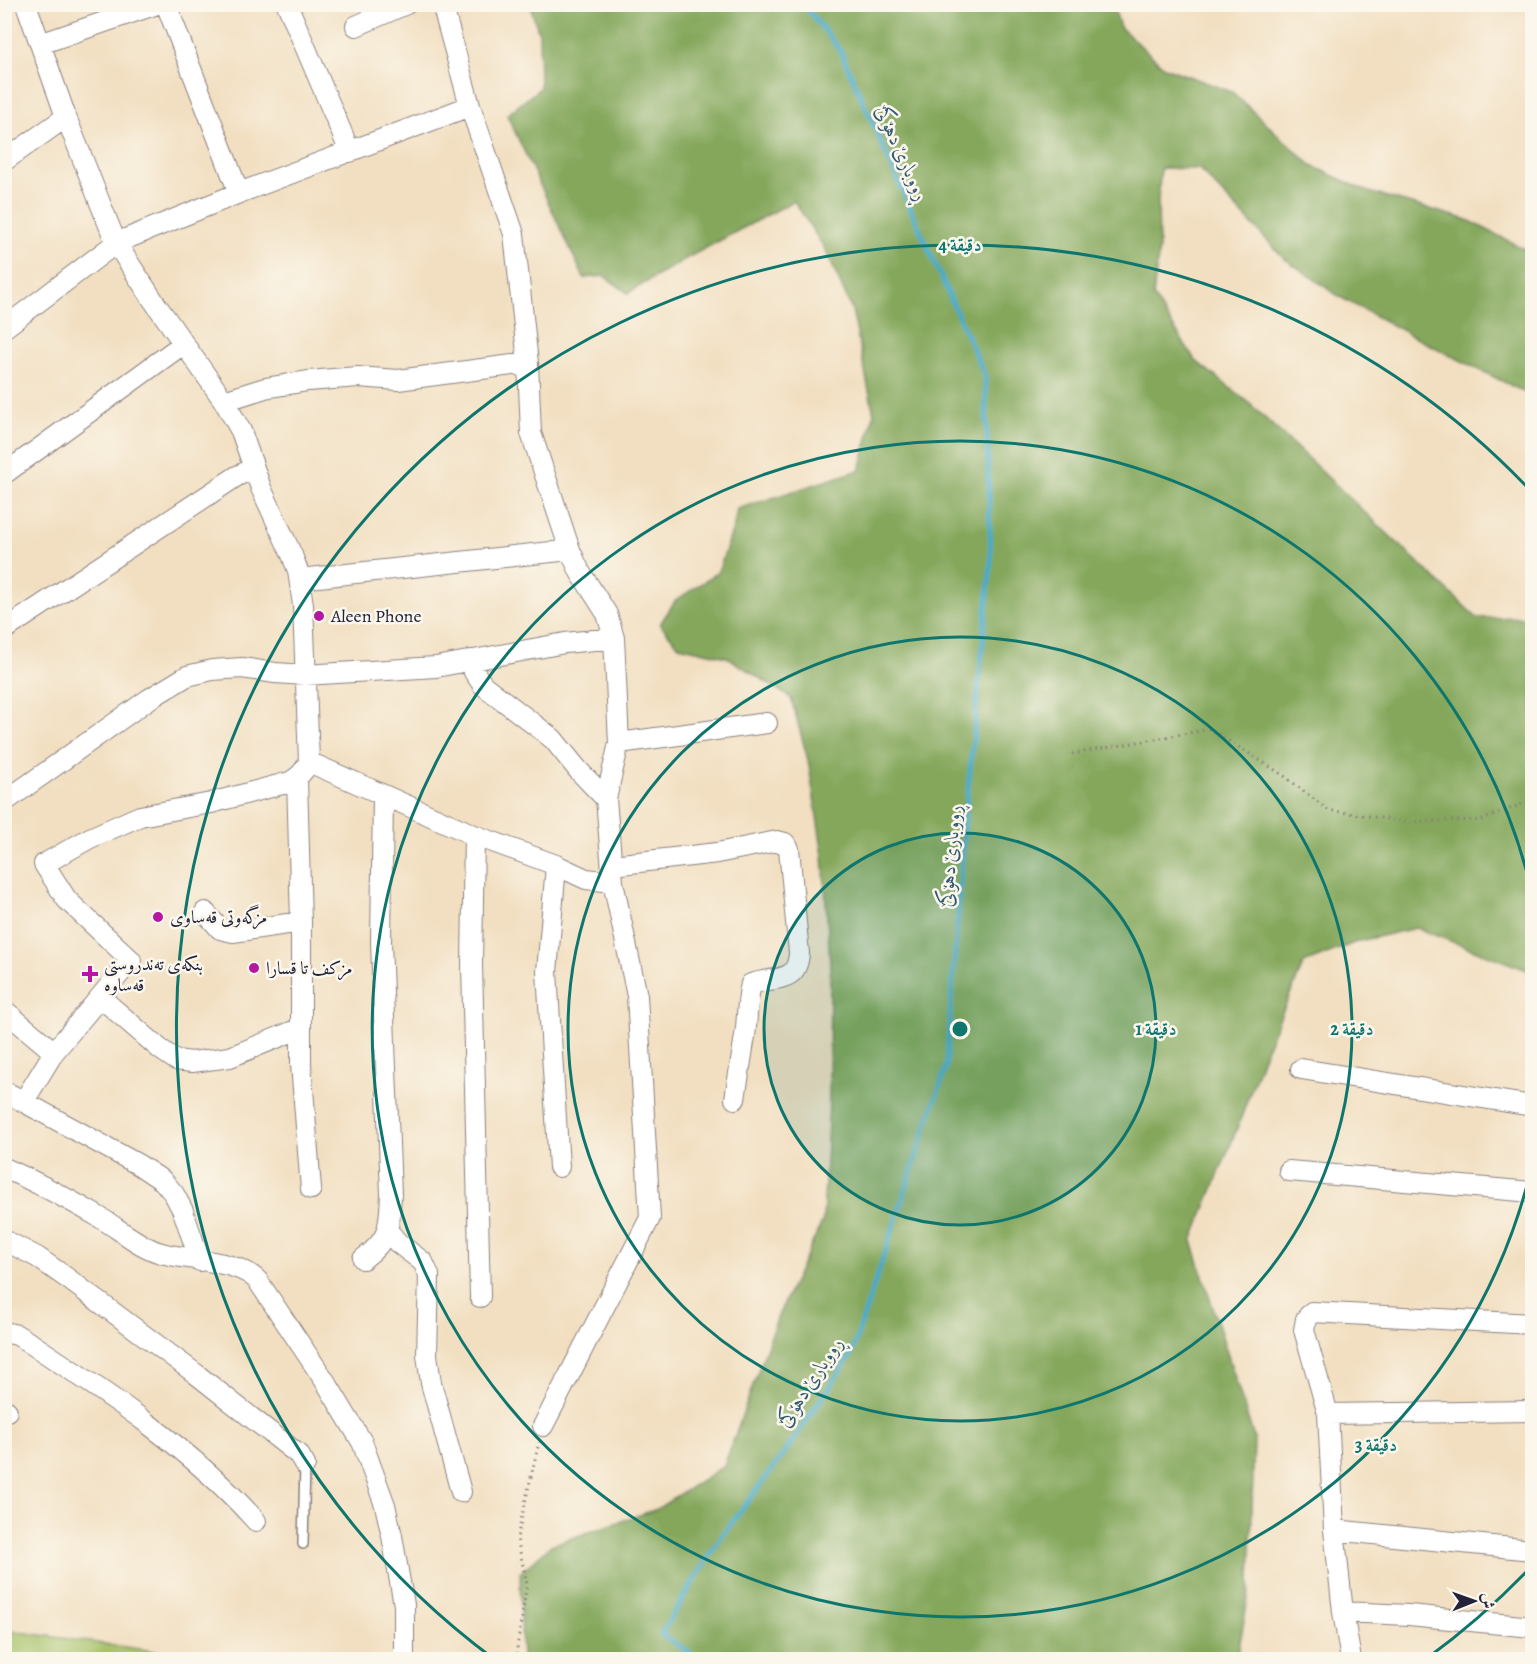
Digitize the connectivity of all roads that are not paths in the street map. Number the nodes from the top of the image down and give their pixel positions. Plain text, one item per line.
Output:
1 (26, 4) edge
2 (157, 4) edge
3 (166, 4) edge
4 (287, 4) edge
5 (406, 4) edge
6 (442, 4) edge
7 (356, 26) dead end
8 (40, 44) junction
9 (470, 106) junction
10 (66, 117) junction
11 (350, 152) junction
12 (4, 161) edge
13 (239, 193) junction
14 (116, 243) junction
15 (4, 328) edge
16 (183, 344) junction
17 (528, 363) junction
18 (224, 401) junction
19 (254, 468) junction
20 (4, 474) edge
21 (570, 550) junction
22 (300, 579) junction
23 (4, 630) edge
24 (614, 638) junction
25 (471, 660) junction
26 (305, 675) junction
27 (767, 723) dead end
28 (619, 743) junction
29 (303, 770) junction
30 (383, 797) junction
31 (606, 799) junction
32 (4, 802) edge
33 (474, 836) junction
34 (556, 865) junction
35 (613, 874) junction
36 (205, 912) dead end
37 (301, 922) junction
38 (100, 997) junction
39 (4, 1010) edge
40 (301, 1028) junction
41 (54, 1052) junction
42 (1301, 1069) dead end
43 (4, 1091) edge
44 (735, 1099) dead end
45 (24, 1101) junction
46 (1533, 1106) edge
47 (559, 1167) dead end
48 (4, 1168) edge
49 (1289, 1171) dead end
50 (311, 1189) dead end
51 (1533, 1192) edge
52 (388, 1232) junction
53 (4, 1240) edge
54 (363, 1259) dead end
55 (200, 1261) junction
56 (480, 1297) dead end
57 (1533, 1324) edge
58 (4, 1332) edge
59 (1533, 1411) edge
60 (1328, 1414) junction
61 (543, 1425) road end
62 (305, 1465) joint
63 (461, 1492) dead end
64 (256, 1521) dead end
65 (1334, 1530) junction
66 (303, 1544) dead end
67 (1533, 1550) edge
68 (1342, 1612) junction
69 (1533, 1627) edge
70 (404, 1659) edge
71 (1351, 1659) edge

1 - 8 street
2 - 8 street
3 - 13 street
4 - 11 street
5 - 7 street
6 - 9 street
8 - 10 street
9 - 11 street
9 - 17 street
10 - 12 street
10 - 14 street
11 - 13 street
13 - 14 street
14 - 15 street
14 - 16 street
16 - 18 street
16 - 20 street
17 - 18 street
17 - 21 street
18 - 19 street
19 - 22 street
19 - 23 street
21 - 22 street
21 - 24 street
22 - 26 street
24 - 25 street
24 - 28 street
25 - 26 street
25 - 31 street
26 - 29 street
26 - 32 street
27 - 28 street
28 - 31 street
29 - 30 street
29 - 37 street
29 - 38 street
30 - 33 street
30 - 52 street
31 - 35 street
33 - 34 street
33 - 56 street
34 - 35 street
34 - 47 street
35 - 44 street
35 - 61 street
36 - 37 street
37 - 40 street
38 - 40 street
38 - 41 street
39 - 41 street
40 - 50 street
41 - 45 street
42 - 46 street
43 - 45 street
45 - 55 street
48 - 55 street
49 - 51 street
52 - 54 street
52 - 63 street
53 - 62 street
55 - 70 street
57 - 60 street
58 - 64 street
59 - 60 street
60 - 65 street
62 - 66 lane
65 - 67 street
65 - 68 street
68 - 69 street
68 - 71 street

